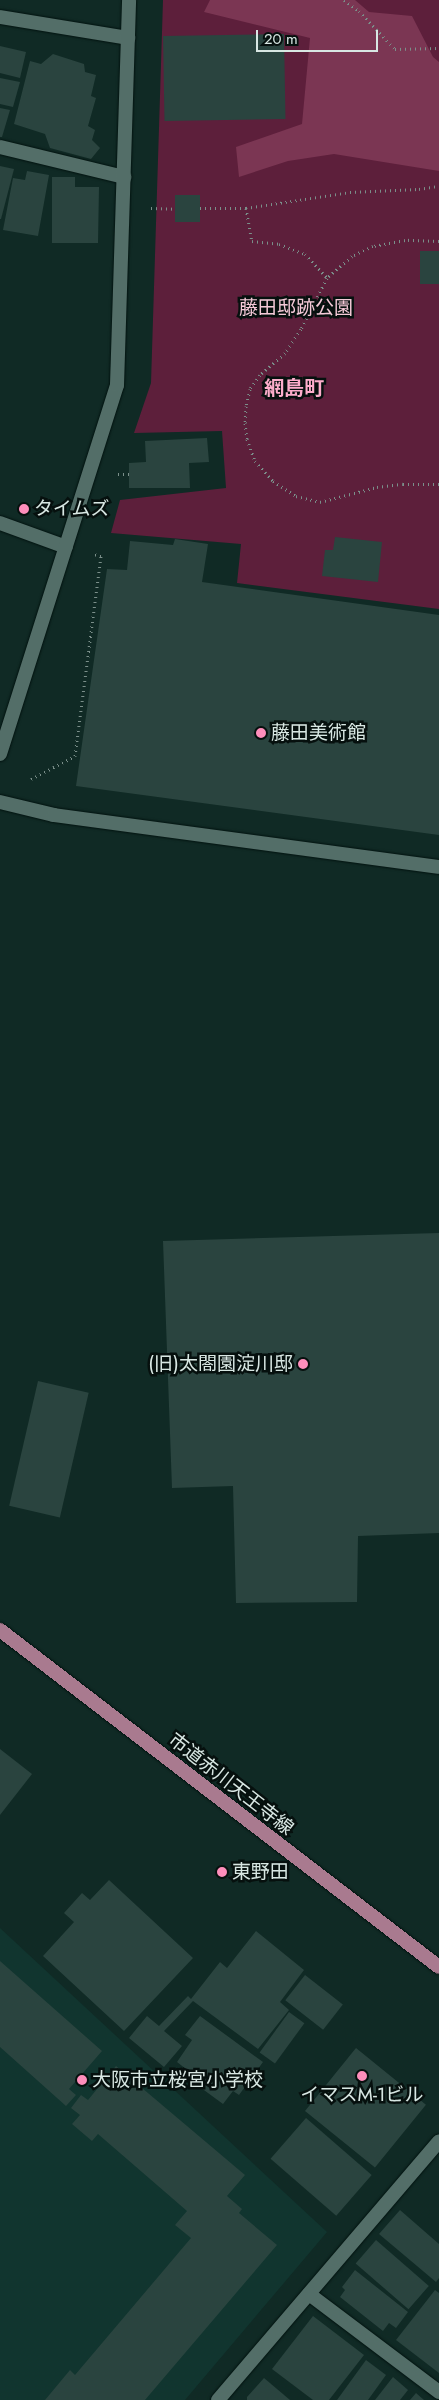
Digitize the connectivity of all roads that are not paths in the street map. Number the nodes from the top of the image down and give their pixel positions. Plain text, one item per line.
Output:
1 (129, 0) edge
2 (0, 17) edge
3 (128, 38) junction
4 (0, 147) edge
5 (124, 177) junction
6 (0, 523) edge
7 (66, 547) junction
8 (0, 754) edge
9 (0, 802) edge
10 (439, 867) edge
11 (0, 1630) edge
12 (439, 1967) edge
13 (439, 2141) edge
14 (309, 2294) junction
15 (439, 2392) edge
16 (218, 2400) edge

1 - 3 street
2 - 3 street
3 - 5 street
4 - 5 street
5 - 7 street
6 - 7 street
7 - 8 street
9 - 10 street
11 - 12 main road, 市道赤川天王寺線
13 - 14 street
14 - 15 street
14 - 16 street

